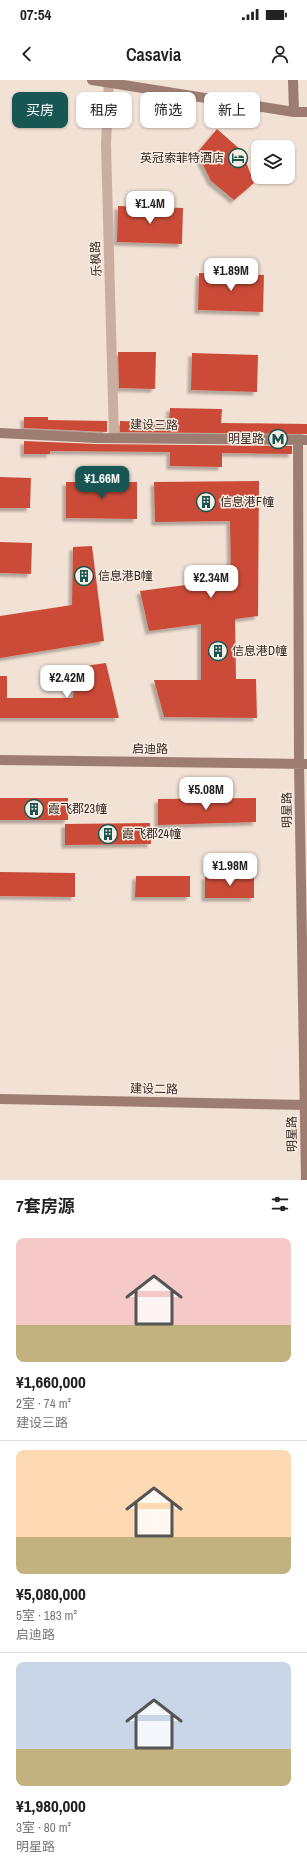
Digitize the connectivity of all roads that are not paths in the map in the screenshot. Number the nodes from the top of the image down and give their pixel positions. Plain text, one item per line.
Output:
1 (92, 80) edge
2 (293, 80) edge
3 (109, 81) edge
4 (294, 112) junction
5 (307, 112) edge
6 (0, 433) edge
7 (114, 438) junction
8 (303, 440) edge
9 (0, 760) edge
10 (303, 764) edge
11 (0, 1099) edge
12 (306, 1105) edge
13 (306, 1180) edge

1 - 3 main road
2 - 4 main road
3 - 4 main road
3 - 7 street, 乐枫路
4 - 5 main road
6 - 7 main road, 建设三路
7 - 8 main road, 建设三路
8 - 10 main road, 明星路
9 - 10 main road, 启迪路
10 - 12 main road, 明星路
11 - 12 main road, 建设二路
12 - 13 main road, 明星路

